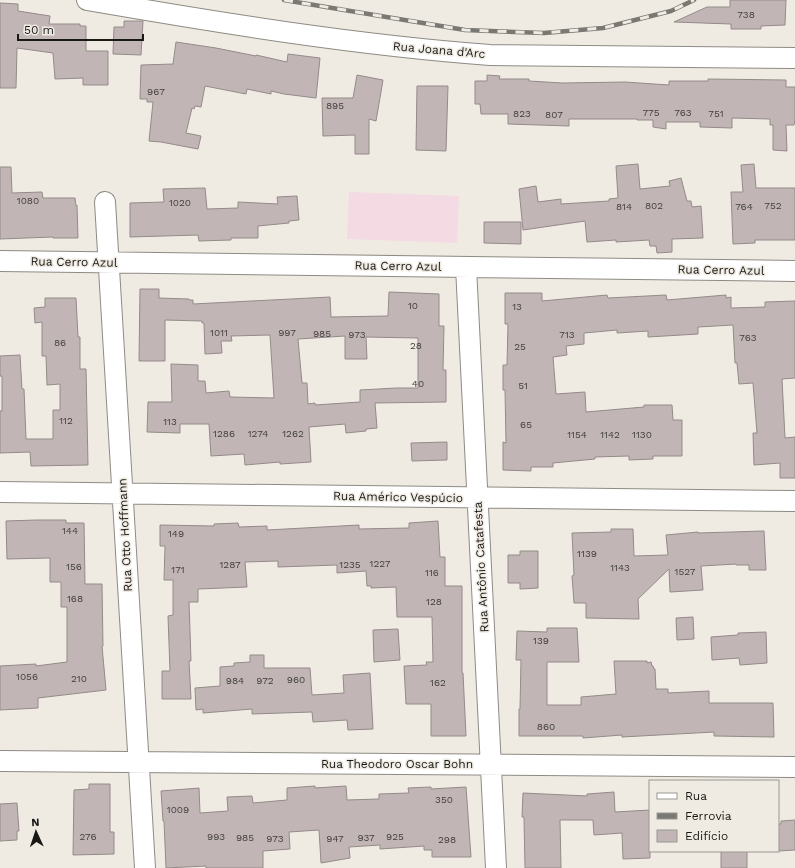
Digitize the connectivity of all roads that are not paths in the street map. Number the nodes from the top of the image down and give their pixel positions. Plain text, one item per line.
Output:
1 (87, 0) edge
2 (149, 5) edge
3 (795, 58) edge
4 (105, 202) dead end
5 (0, 261) edge
6 (109, 262) junction
7 (466, 267) junction
8 (795, 271) edge
9 (0, 492) edge
10 (123, 494) junction
11 (478, 498) junction
12 (795, 501) edge
13 (0, 761) edge
14 (139, 762) junction
15 (491, 765) junction
16 (795, 767) edge
17 (145, 868) edge
18 (496, 868) edge

1 - 2 street, Rua Joana d'Arc
2 - 3 street, Rua Joana d'Arc
4 - 6 street, Rua Otto Hoffmann
5 - 6 street, Rua Cerro Azul
6 - 7 street, Rua Cerro Azul
6 - 10 street, Rua Otto Hoffmann
7 - 8 street, Rua Cerro Azul
7 - 11 street, Rua Antônio Catafesta
9 - 10 street, Rua Américo Vespúcio
10 - 11 street, Rua Américo Vespúcio
10 - 14 street, Rua Otto Hoffmann
11 - 12 street, Rua Américo Vespúcio
11 - 15 street, Rua Antônio Catafesta
13 - 14 street, Rua Theodoro Oscar Bohn
14 - 15 street, Rua Theodoro Oscar Bohn
14 - 17 street, Rua Otto Hoffmann
15 - 16 street, Rua Theodoro Oscar Bohn
15 - 18 street, Rua Antônio Catafesta

